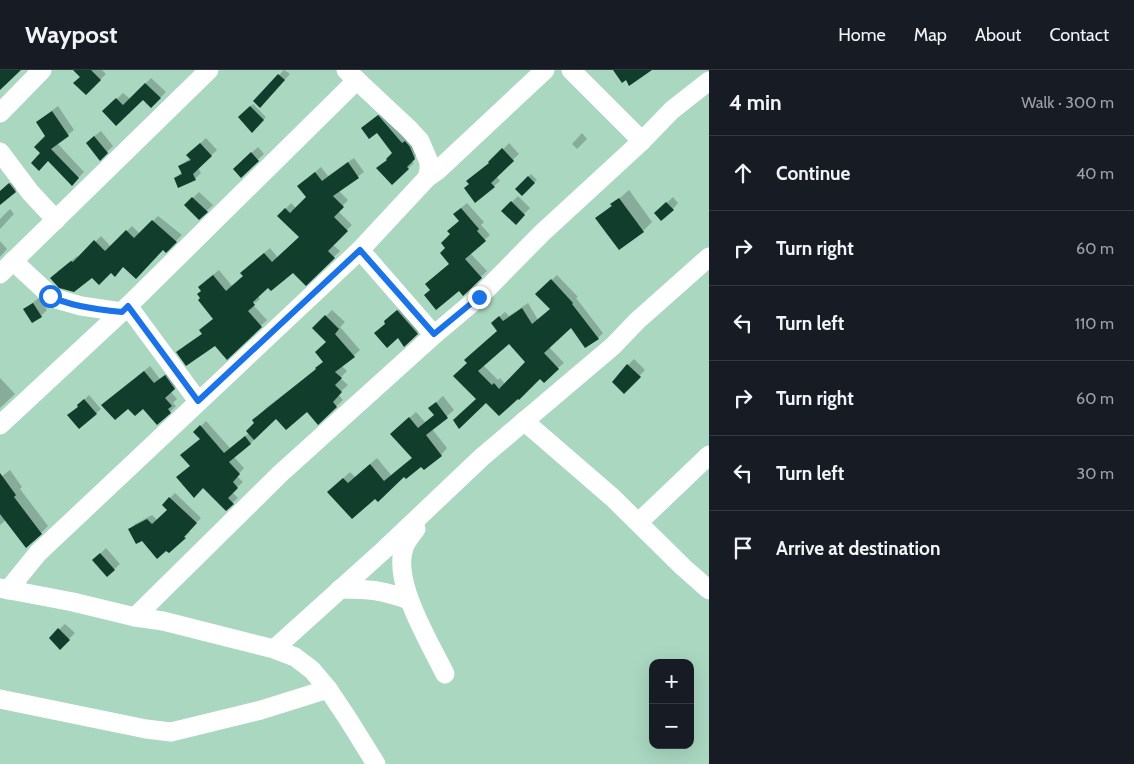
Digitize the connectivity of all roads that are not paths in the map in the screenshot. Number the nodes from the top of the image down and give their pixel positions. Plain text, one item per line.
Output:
1 (42, 70) edge
2 (209, 70) edge
3 (545, 70) edge
4 (571, 70) edge
5 (351, 75) edge
6 (707, 85) edge
7 (0, 113) edge
8 (642, 141) junction
9 (0, 152) edge
10 (427, 178) junction
11 (56, 220) junction
12 (360, 250) junction
13 (709, 257) edge
14 (6, 268) edge
15 (125, 309) junction
16 (434, 334) junction
17 (198, 401) junction
18 (524, 421) junction
19 (0, 425) edge
20 (709, 455) edge
21 (432, 505) junction
22 (639, 522) junction
23 (4, 589) edge
24 (340, 589) junction
25 (709, 590) edge
26 (410, 600) junction
27 (135, 617) junction
28 (274, 648) junction
29 (445, 674) dead end
30 (328, 689) junction
31 (0, 700) edge
32 (376, 764) edge

1 - 7 street
2 - 11 street
3 - 10 street
4 - 8 street
5 - 10 street
5 - 15 street
6 - 8 street
8 - 16 street
9 - 11 street
10 - 12 street
11 - 14 street
12 - 16 street
12 - 17 street
13 - 18 street
14 - 15 street
15 - 17 street
15 - 19 street
16 - 27 street
17 - 23 street
18 - 21 street
18 - 22 street
20 - 22 street
21 - 24 street
21 - 26 street
22 - 25 street
23 - 27 street
24 - 26 street
24 - 28 street
26 - 29 street
27 - 28 street
28 - 30 street
30 - 31 street
30 - 32 street

